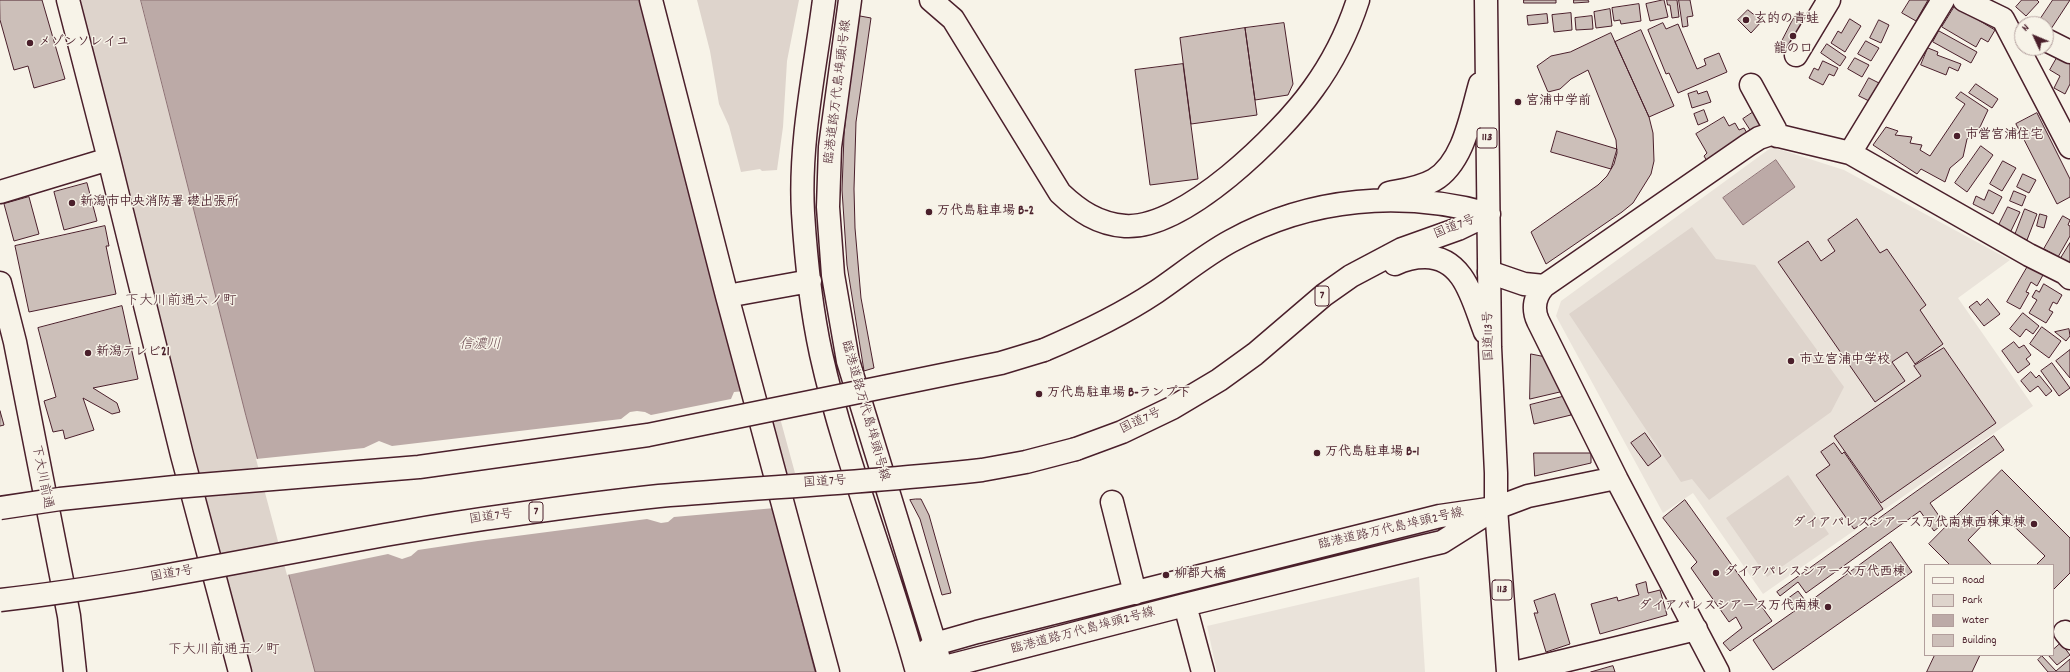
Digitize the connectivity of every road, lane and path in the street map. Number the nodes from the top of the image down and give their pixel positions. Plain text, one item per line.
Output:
1 (68, 0) edge
2 (651, 0) edge
3 (824, 0) edge
4 (850, 0) edge
5 (931, 0) edge
6 (1356, 0) edge
7 (1486, 0) edge
8 (1829, 0) edge
9 (1943, 0) edge
10 (1964, 0) edge
11 (1991, 0) edge
12 (2013, 24) edge
13 (1796, 54) dead end
14 (1487, 62) junction
15 (1751, 85) dead end
16 (1777, 136) junction
17 (2070, 147) edge
18 (1850, 152) junction
19 (109, 159) junction
20 (0, 192) edge
21 (1329, 204) junction
22 (1489, 214) junction
23 (1489, 272) junction
24 (1350, 276) junction
25 (2070, 278) edge
26 (810, 281) junction
27 (1544, 286) junction
28 (2, 296) edge
29 (727, 296) junction
30 (8, 344) edge
31 (1490, 347) junction
32 (1616, 478) junction
33 (1112, 502) dead end
34 (0, 508) edge
35 (1496, 508) junction
36 (1135, 593) junction
37 (0, 600) edge
38 (1185, 605) junction
39 (1696, 629) junction
40 (935, 644) junction
41 (916, 667) edge
42 (942, 670) edge
43 (74, 672) edge
44 (240, 672) edge
45 (828, 672) edge
46 (1203, 672) edge
47 (1508, 672) edge
48 (1518, 672) edge
49 (1718, 672) edge

1 - 19 main road
2 - 29 main road
3 - 26 main road, 臨港道路万代島埠頭1号線
4 - 40 main road, 臨港道路万代島埠頭1号線
5 - 6 main road
7 - 14 main road, 国道113号 / 113
8 - 13 main road
9 - 18 main road
10 - 12 main road
11 - 12 main road
12 - 17 main road
14 - 21 main road
14 - 22 main road, 国道113号 / 113
15 - 16 main road
16 - 18 main road
16 - 27 main road
18 - 25 main road
19 - 20 main road
19 - 44 main road
21 - 22 main road, 国道7号
21 - 34 main road, 国道7号, bridge
22 - 23 main road, 国道113号 / 113
22 - 24 main road, 国道7号 / 7
23 - 27 main road
23 - 31 main road, 国道113号 / 113
24 - 31 main road
24 - 37 main road, 国道7号 / 7, bridge
26 - 29 main road
26 - 41 main road, 臨港道路万代島埠頭1号線
27 - 32 main road
28 - 30 main road, 下大川前通
29 - 45 main road
30 - 43 main road, 下大川前通
31 - 35 main road, 国道113号 / 113
32 - 35 main road
32 - 39 main road
33 - 36 main road
35 - 36 main road, 臨港道路万代島埠頭2号線
35 - 38 main road, 臨港道路万代島埠頭2号線
35 - 47 main road, 国道113号 / 113
36 - 40 main road, 臨港道路万代島埠頭2号線
38 - 42 main road, 臨港道路万代島埠頭2号線
38 - 46 main road
39 - 48 main road
39 - 49 main road
40 - 41 main road, 臨港道路万代島埠頭2号線
40 - 42 main road, 臨港道路万代島埠頭1号線
41 - 42 main road, 臨港道路万代島埠頭2号線

